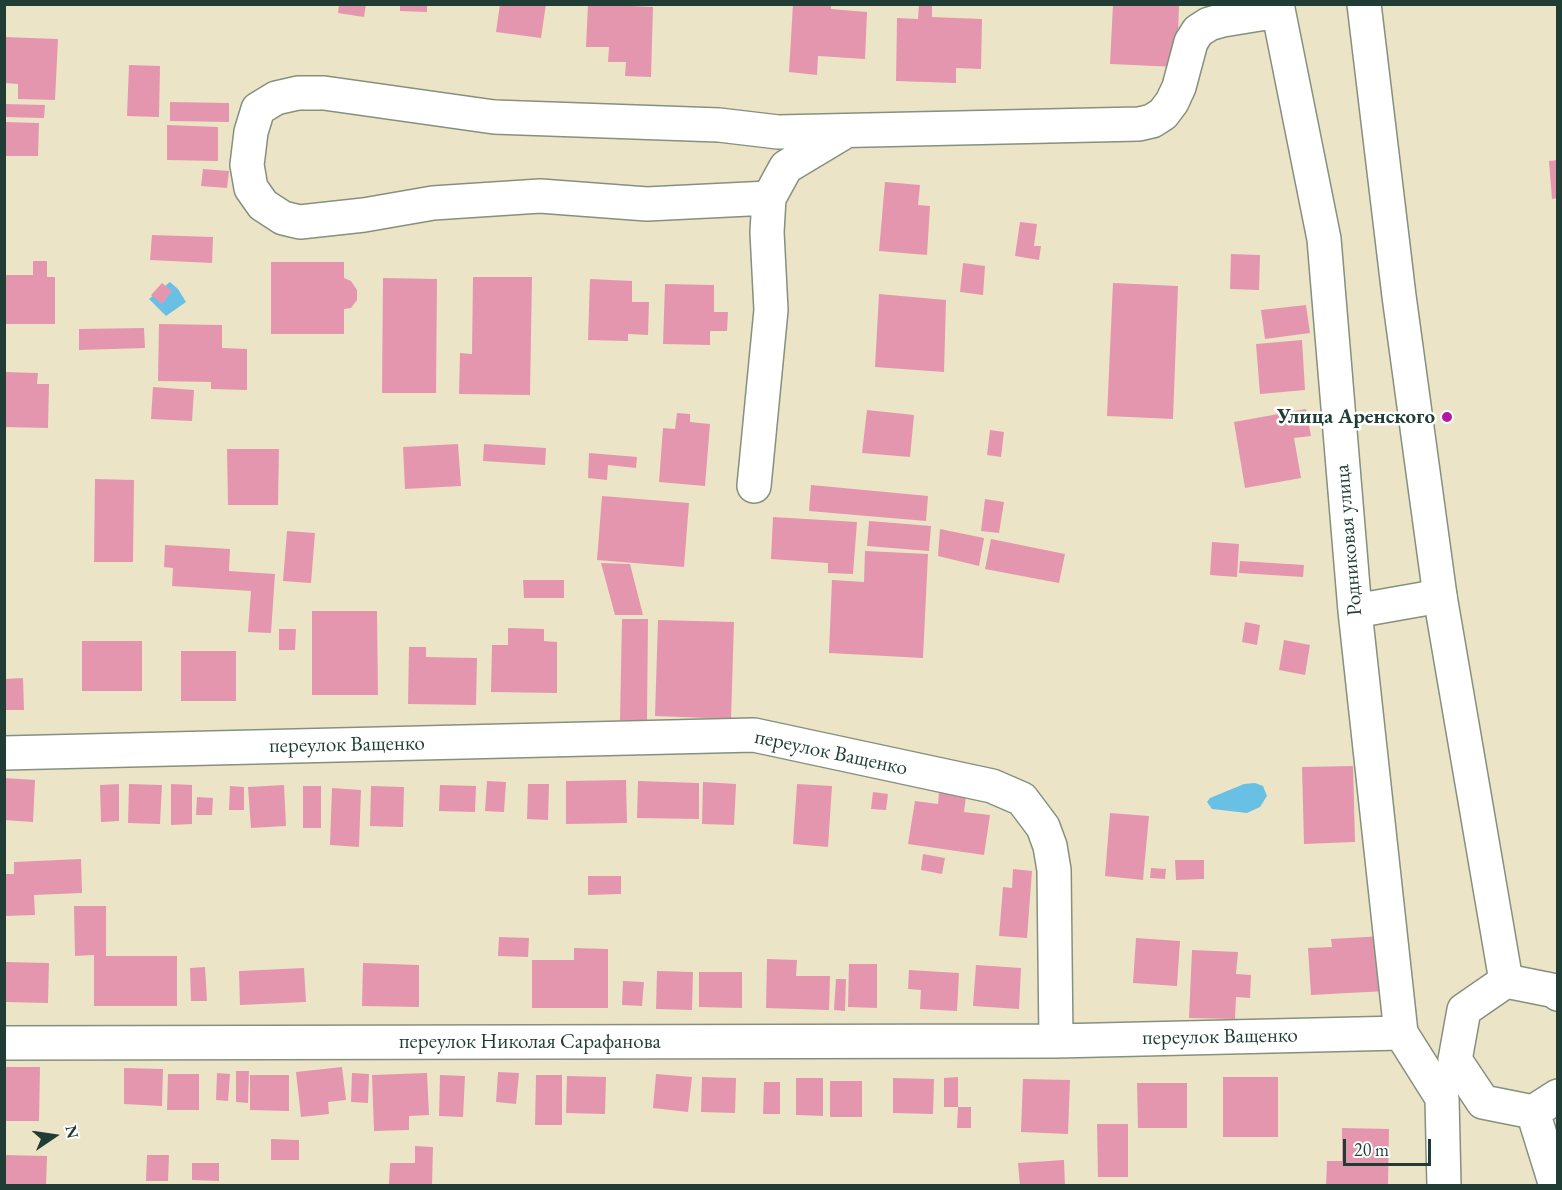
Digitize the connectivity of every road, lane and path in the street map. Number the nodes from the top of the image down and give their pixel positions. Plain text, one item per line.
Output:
1 (1364, 4) edge
2 (1277, 8) edge
3 (849, 129) junction
4 (770, 198) junction
5 (754, 486) dead end
6 (1440, 596) junction
7 (1355, 611) junction
8 (4, 753) edge
9 (1506, 981) junction
10 (1557, 994) edge
11 (1401, 1033) junction
12 (1056, 1041) junction
13 (4, 1043) edge
14 (1440, 1066) junction
15 (1545, 1104) edge
16 (1444, 1185) edge
17 (1556, 1185) edge

1 - 6 street
2 - 3 street
2 - 7 street, Родниковая улица
3 - 4 street
3 - 4 street
4 - 5 street
6 - 7 street
6 - 9 street
7 - 11 street, Родниковая улица
8 - 12 street, переулок Ващенко
9 - 10 street
9 - 14 street
11 - 12 street, переулок Ващенко
11 - 14 street, Родниковая улица
12 - 13 street, переулок Николая Сарафанова
14 - 15 street, Родниковая улица
14 - 16 street, Родниковая улица
15 - 17 street, Родниковая улица

